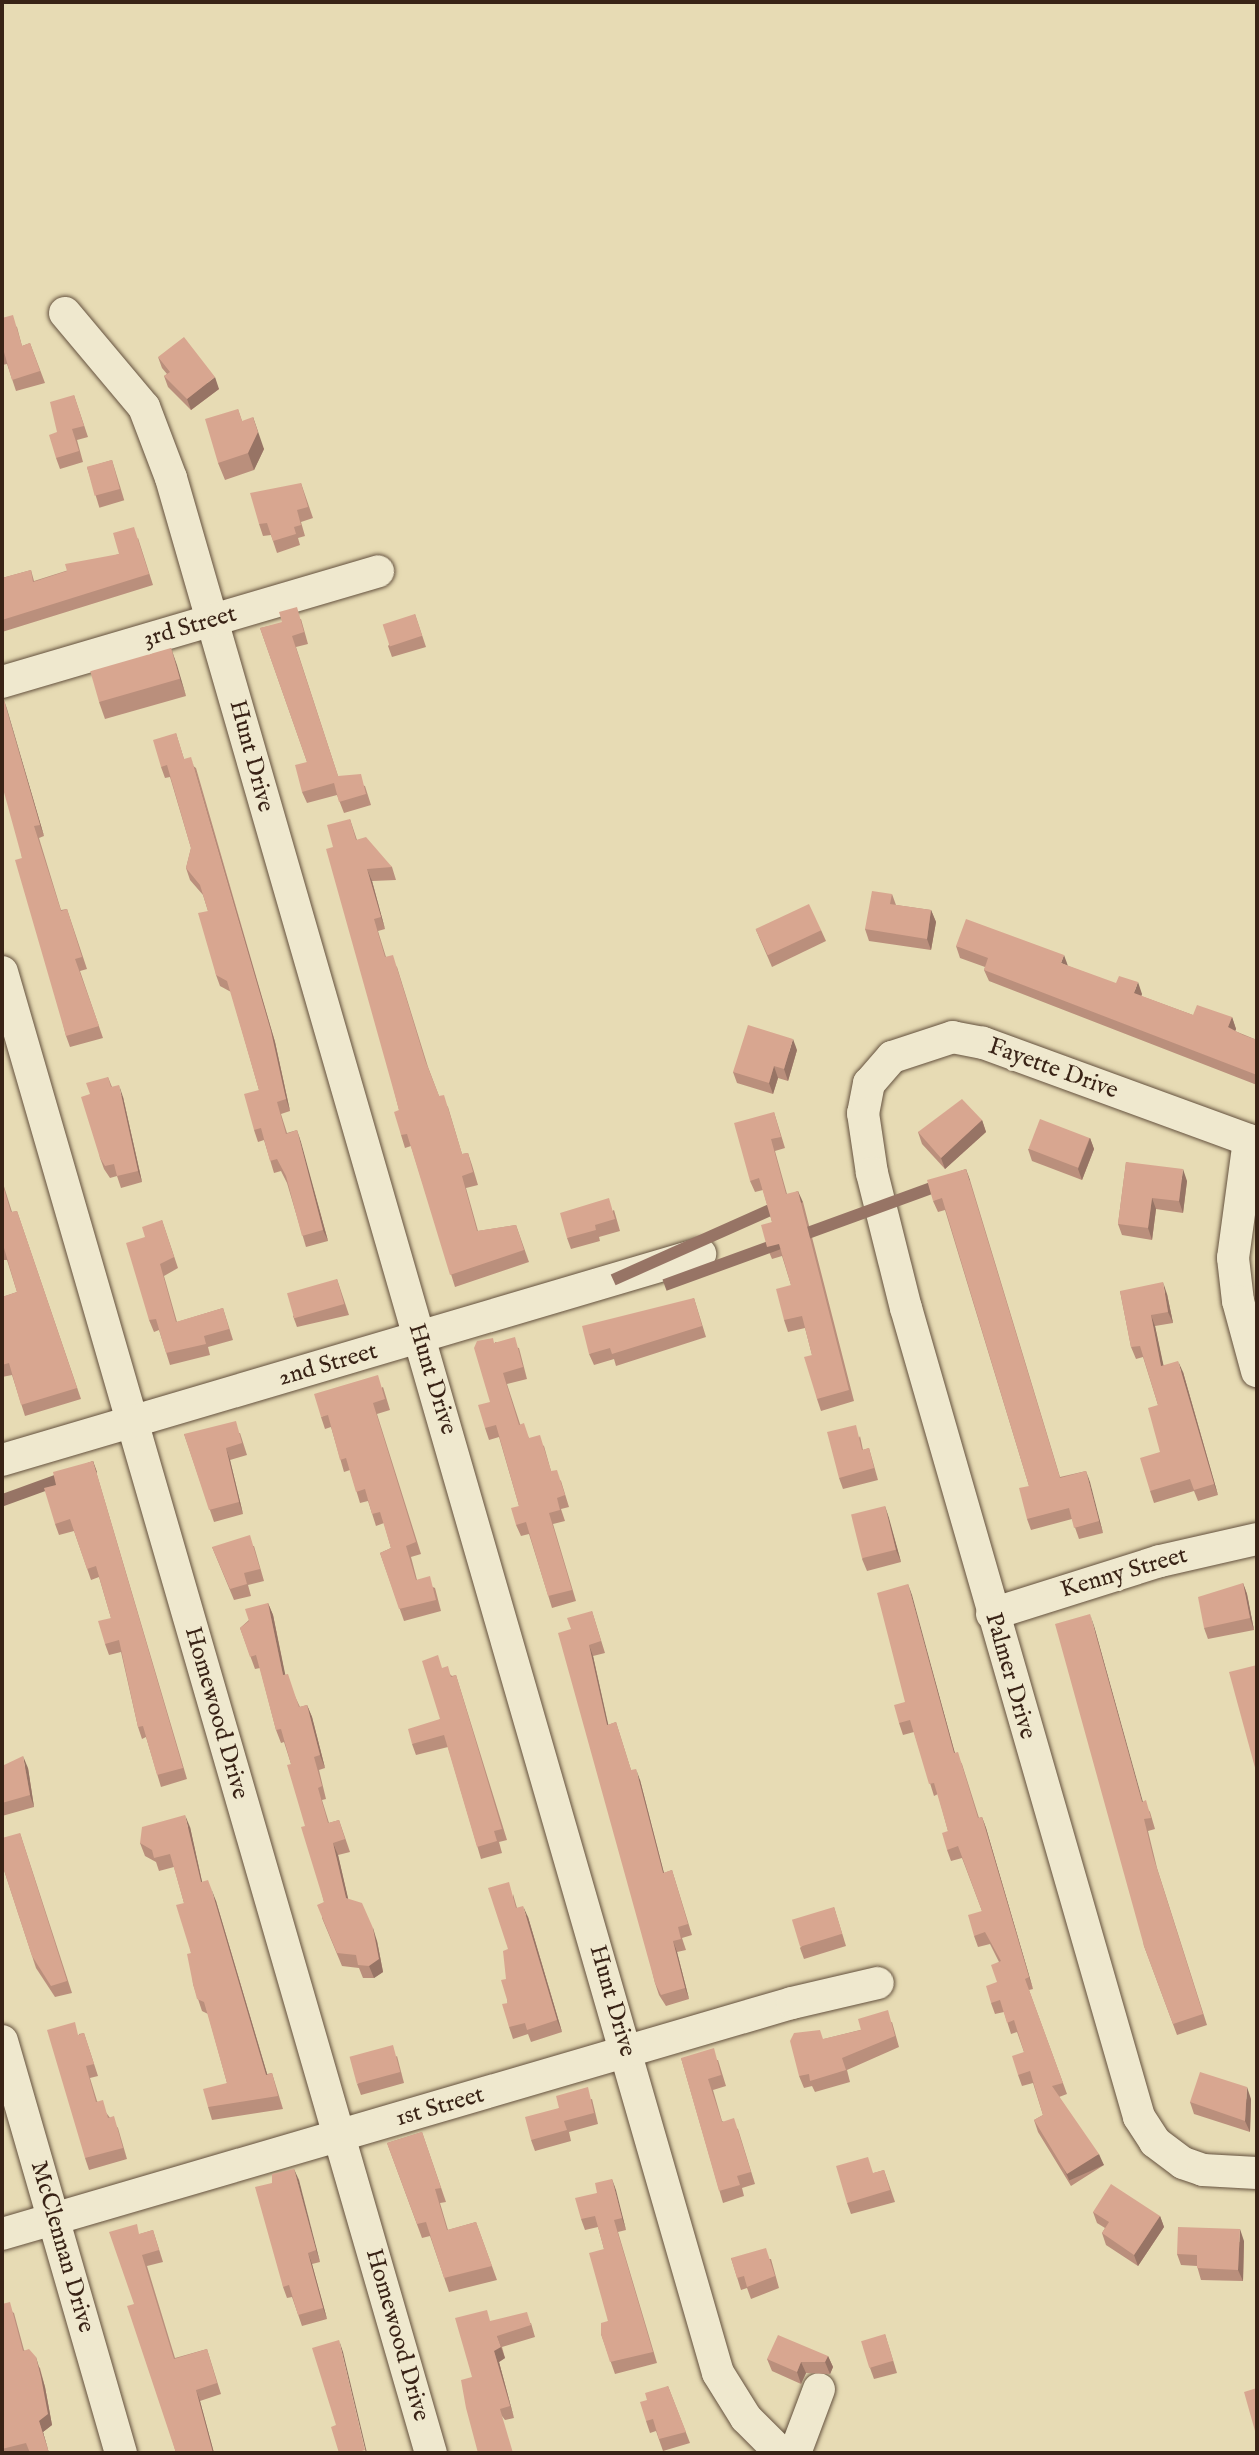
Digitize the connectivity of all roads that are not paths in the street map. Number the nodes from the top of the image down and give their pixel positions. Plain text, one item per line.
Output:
1 (65, 313) dead end
2 (378, 571) dead end
3 (214, 620) junction
4 (2, 682) edge
5 (2, 972) edge
6 (866, 1096) joint
7 (1253, 1142) edge
8 (700, 1254) dead end
9 (420, 1339) junction
10 (1257, 1371) edge
11 (131, 1422) junction
12 (2, 1460) edge
13 (1257, 1539) edge
14 (992, 1614) junction
15 (878, 1983) dead end
16 (2, 2041) edge
17 (627, 2053) junction
18 (339, 2136) junction
19 (1257, 2173) edge
20 (53, 2219) junction
21 (2, 2234) edge
22 (819, 2389) dead end
23 (121, 2453) edge
24 (431, 2453) edge
25 (781, 2453) edge
26 (795, 2453) edge

1 - 3 street, Hunt Drive
2 - 3 street, 3rd Street
3 - 4 street, 3rd Street
3 - 9 street, Hunt Drive
5 - 11 street, Homewood Drive
6 - 7 street, Fayette Drive
6 - 14 street, Palmer Drive
7 - 10 street
8 - 9 street, 2nd Street
9 - 11 street, 2nd Street
9 - 17 street, Hunt Drive
11 - 12 street, 2nd Street
11 - 18 street, Homewood Drive
13 - 14 street, Kenny Street
14 - 19 street, Palmer Drive
15 - 17 street, 1st Street
16 - 20 street, McClennan Drive
17 - 18 street, 1st Street
17 - 25 street, Hunt Drive
18 - 20 street, 1st Street
18 - 24 street, Homewood Drive
20 - 21 street, 1st Street
20 - 23 street, McClennan Drive
22 - 26 street

